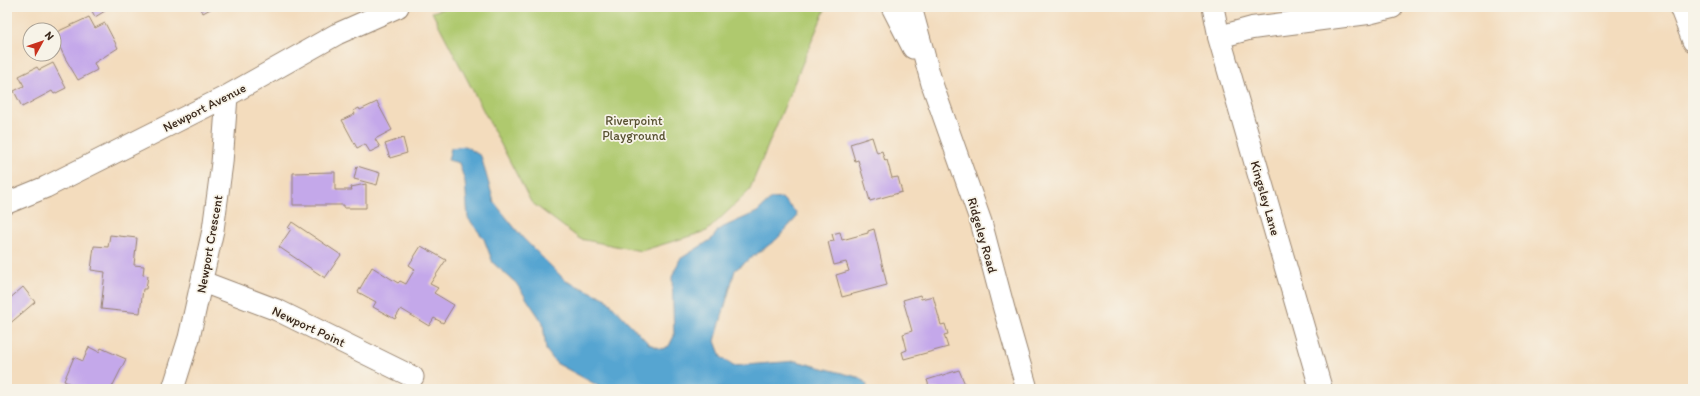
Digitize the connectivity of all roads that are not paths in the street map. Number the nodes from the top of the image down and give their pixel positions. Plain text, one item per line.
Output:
1 (398, 7) edge
2 (892, 7) edge
3 (911, 7) edge
4 (1213, 7) edge
5 (1392, 7) edge
6 (1680, 7) edge
7 (1219, 37) junction
8 (1693, 41) edge
9 (932, 84) junction
10 (227, 96) junction
11 (7, 203) edge
12 (203, 282) junction
13 (413, 376) dead end
14 (172, 389) edge
15 (1027, 389) edge
16 (1321, 389) edge

1 - 10 street, Newport Avenue
2 - 9 street, Ridgeley Road
3 - 9 street, Ridgeley Road
4 - 7 street, Kingsley Lane
5 - 7 street
6 - 8 street
7 - 16 street, Kingsley Lane
9 - 15 street, Ridgeley Road
10 - 11 street, Newport Avenue
10 - 12 street, Newport Crescent
12 - 13 street, Newport Point
12 - 14 street, Newport Crescent

